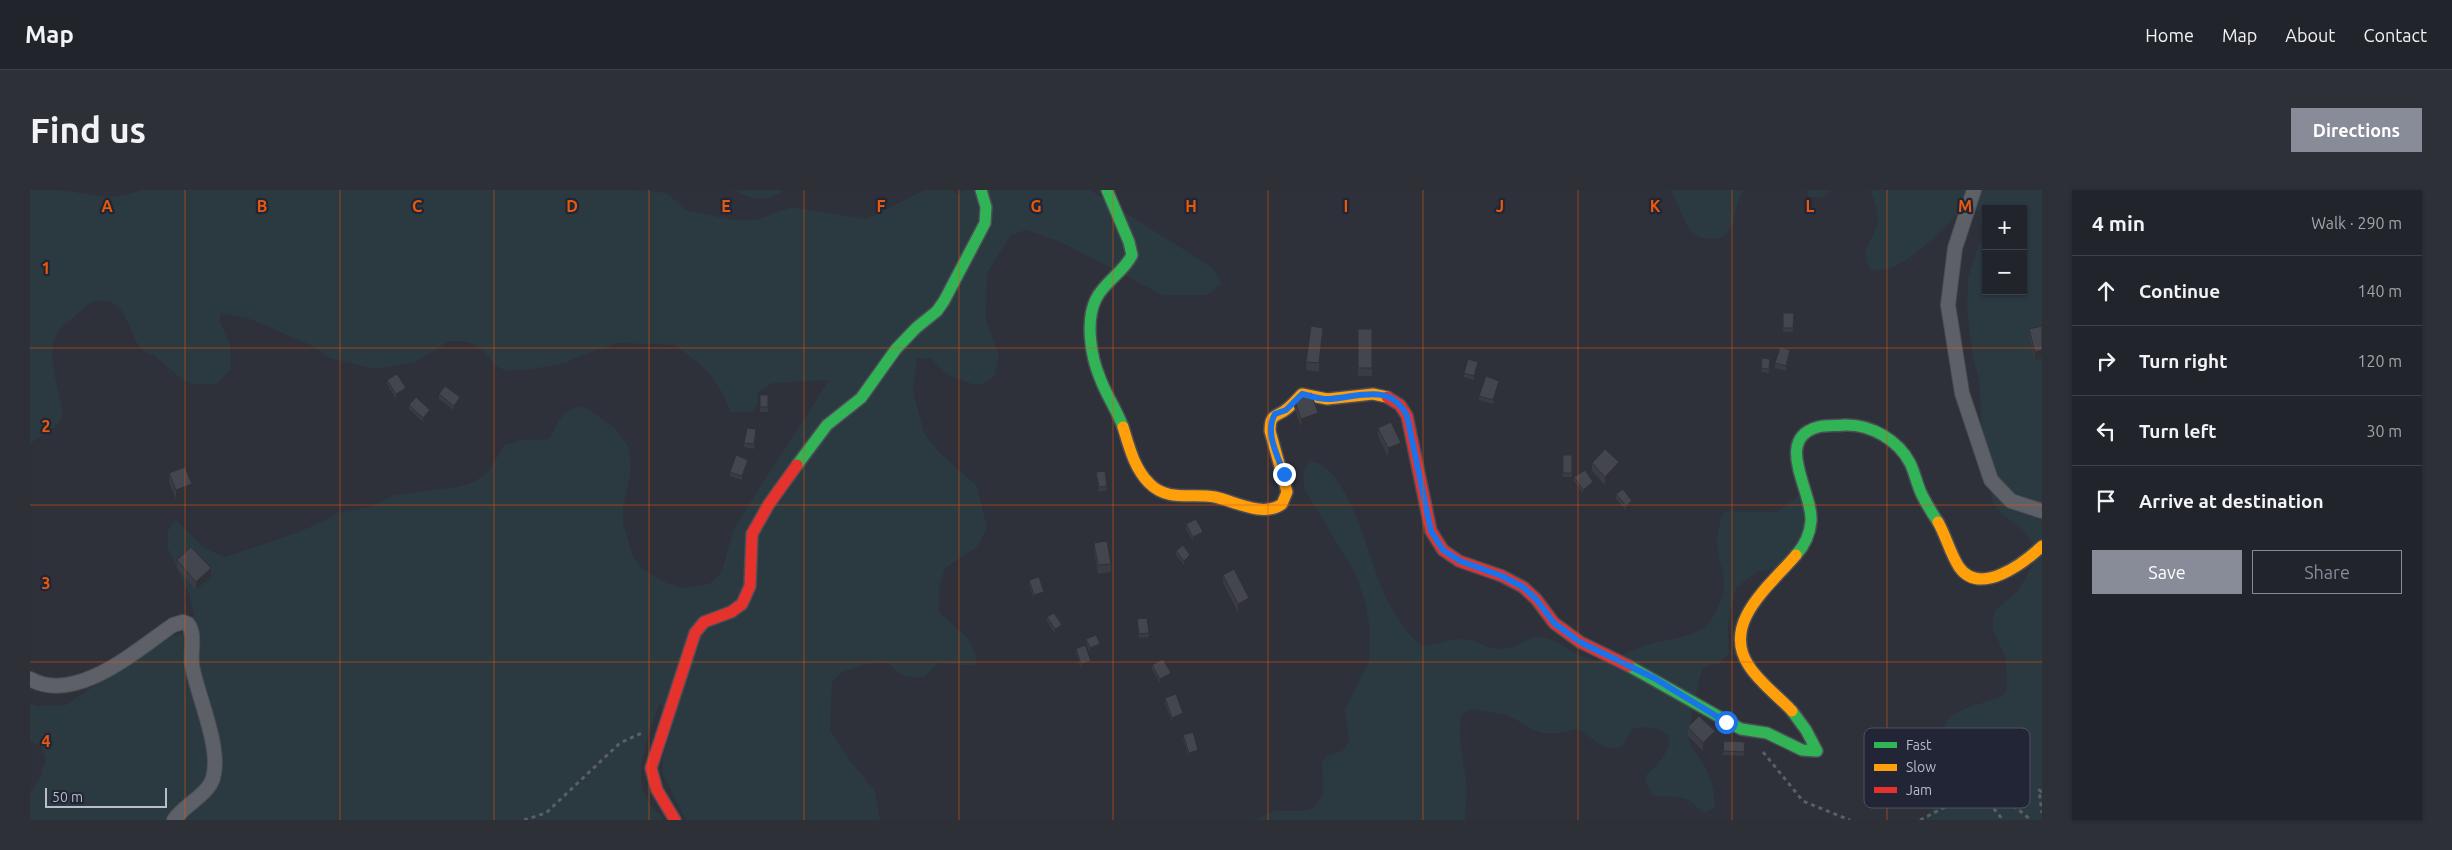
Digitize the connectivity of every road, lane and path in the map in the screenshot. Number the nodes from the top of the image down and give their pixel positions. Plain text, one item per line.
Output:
1 (981, 190) edge
2 (1107, 190) edge
3 (1974, 190) edge
4 (2042, 511) edge
5 (2042, 546) edge
6 (30, 680) edge
7 (664, 722) junction
8 (1751, 731) junction
9 (2042, 792) edge
10 (1943, 808) edge
11 (1993, 808) edge
12 (2016, 808) edge
13 (2042, 813) edge
14 (174, 820) edge
15 (524, 820) edge
16 (675, 820) edge
17 (1850, 820) edge
18 (1920, 820) edge
19 (2003, 820) edge
20 (2031, 820) edge

1 - 7 street
2 - 8 street
3 - 4 street
5 - 8 street
6 - 14 street
7 - 15 path
7 - 16 street
8 - 17 path
9 - 13 path
10 - 18 path
11 - 19 path
12 - 20 path

